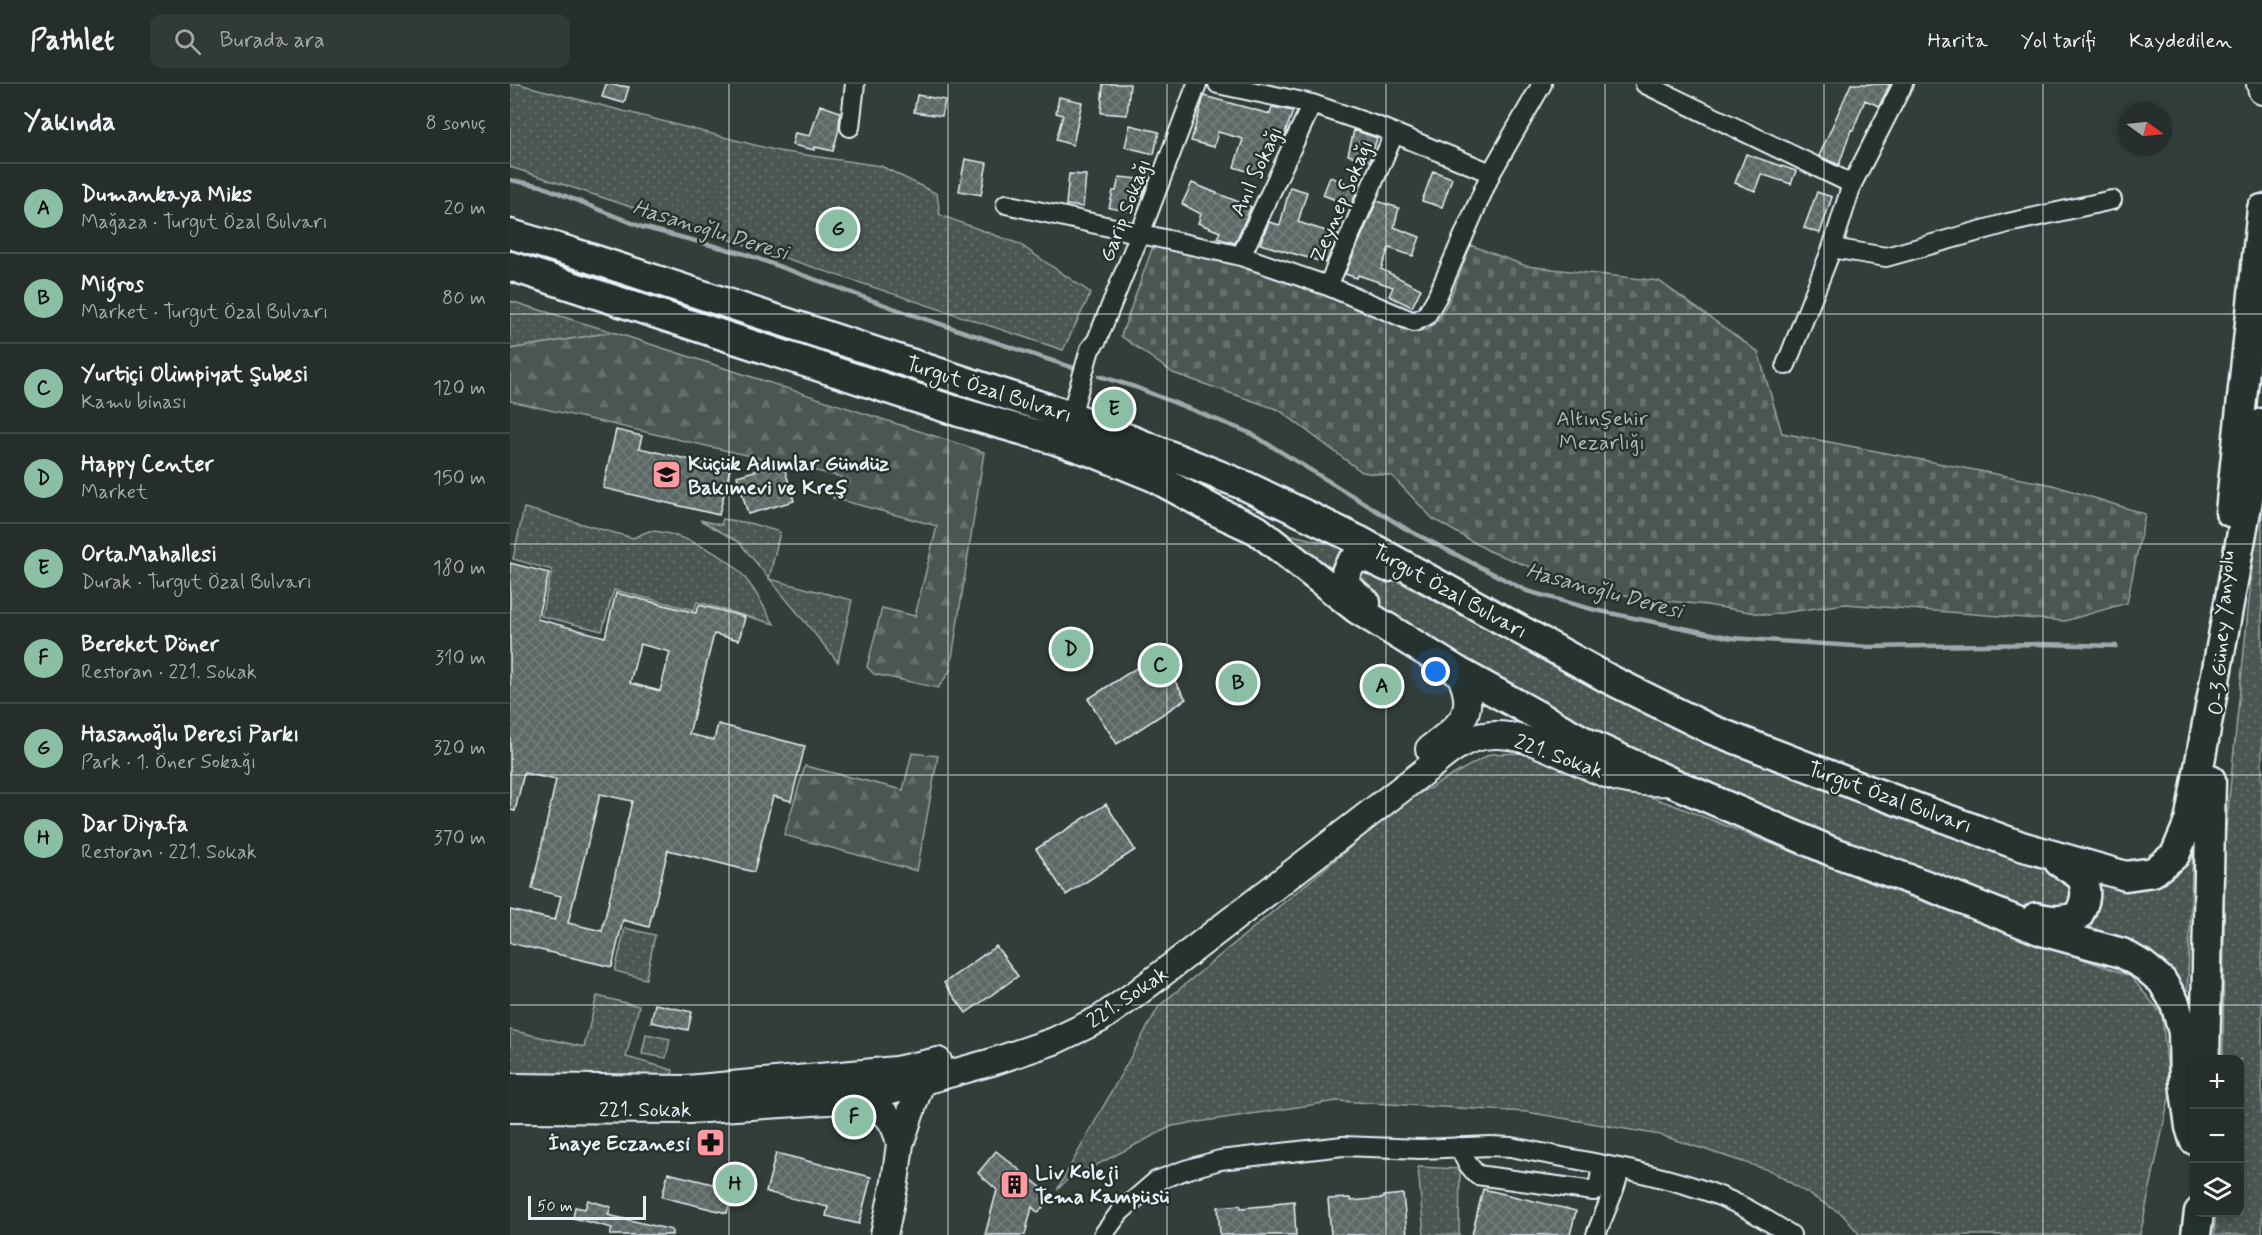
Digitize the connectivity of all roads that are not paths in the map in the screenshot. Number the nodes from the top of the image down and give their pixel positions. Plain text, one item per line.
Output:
1 (855, 84) edge
2 (1197, 84) edge
3 (1218, 84) edge
4 (1542, 84) edge
5 (1645, 84) edge
6 (1903, 84) edge
7 (2260, 84) edge
8 (2262, 91) edge
9 (1312, 104) junction
10 (850, 127) dead end
11 (1394, 134) junction
12 (1491, 173) junction
13 (1852, 184) junction
14 (2112, 200) dead end
15 (1006, 204) dead end
16 (2262, 209) edge
17 (510, 234) edge
18 (1140, 234) junction
19 (1832, 248) junction
20 (1241, 256) junction
21 (510, 266) edge
22 (1329, 286) junction
23 (2262, 309) edge
24 (1786, 365) dead end
25 (1071, 416) junction
26 (2262, 423) edge
27 (1056, 440) junction
28 (2225, 567) junction
29 (1493, 617) junction
30 (2221, 643) junction
31 (1460, 672) junction
32 (1671, 782) junction
33 (2021, 846) junction
34 (1934, 888) junction
35 (2205, 1055) edge
36 (921, 1082) junction
37 (510, 1087) edge
38 (859, 1099) junction
39 (510, 1109) edge
40 (2190, 1127) edge
41 (900, 1144) junction
42 (1459, 1147) junction
43 (1611, 1167) junction
44 (2198, 1217) edge
45 (884, 1235) edge
46 (1103, 1235) edge
47 (1596, 1235) edge
48 (1791, 1235) edge
49 (2196, 1235) edge

1 - 10 street
2 - 18 street, Garip Sokağı
3 - 9 street
4 - 12 street
5 - 13 street
6 - 13 street
7 - 8 street
9 - 11 street
9 - 20 street, Anıl Sokağı
11 - 12 street
11 - 22 street, Zeynep Sokağı
12 - 22 street
13 - 19 street
14 - 19 street
15 - 18 street
16 - 28 main road, O-3 Güney Yanyolu
17 - 25 main road, Turgut Özal Bulvarı
18 - 20 street
18 - 25 street, Garip Sokağı
19 - 24 street
20 - 22 street
21 - 27 main road, Turgut Özal Bulvarı
23 - 28 main road
25 - 27 main road
25 - 29 main road, Turgut Özal Bulvarı
26 - 30 main road
27 - 31 main road, Turgut Özal Bulvarı
28 - 30 main road, O-3 Güney Yanyolu
29 - 31 main road
29 - 33 main road, Turgut Özal Bulvarı
30 - 33 main road, Turgut Özal Bulvarı
30 - 35 main road, O-3 Güney Yanyolu
31 - 32 main road, Turgut Özal Bulvarı
31 - 37 street, 221. Sokak
32 - 34 main road, Turgut Özal Bulvarı
32 - 36 street, 221. Sokak
33 - 34 main road
34 - 40 main road, Turgut Özal Bulvarı
36 - 38 street, 221. Sokak
36 - 41 street
38 - 39 street, 221. Sokak
38 - 41 street
41 - 45 street
42 - 43 street
42 - 43 street
42 - 46 street
43 - 47 street
43 - 48 street
44 - 49 main road

